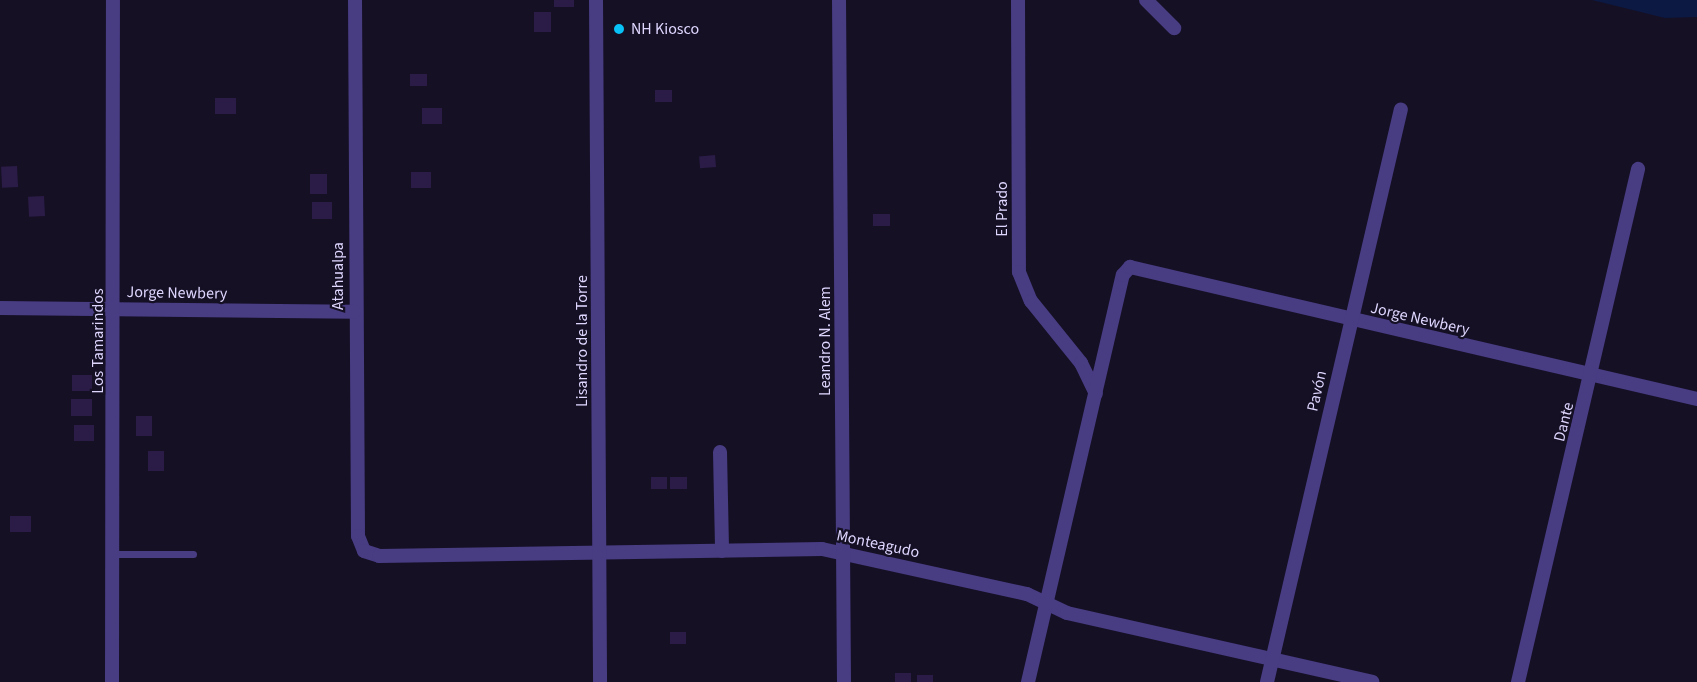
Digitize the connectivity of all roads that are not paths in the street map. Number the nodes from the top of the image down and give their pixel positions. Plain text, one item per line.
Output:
1 (113, 0) edge
2 (355, 0) edge
3 (596, 0) edge
4 (839, 0) edge
5 (1018, 0) edge
6 (1146, 0) edge
7 (1174, 28) dead end
8 (1401, 109) dead end
9 (1638, 169) dead end
10 (0, 308) edge
11 (115, 309) junction
12 (354, 312) junction
13 (1350, 320) junction
14 (1103, 362) junction
15 (1081, 363) junction
16 (1593, 376) junction
17 (1096, 394) junction
18 (1697, 399) edge
19 (720, 452) dead end
20 (364, 550) joint
21 (722, 551) junction
22 (842, 552) junction
23 (599, 553) junction
24 (113, 554) junction
25 (193, 554) dead end
26 (1048, 603) junction
27 (1272, 659) junction
28 (112, 682) edge
29 (600, 682) edge
30 (844, 682) edge
31 (1028, 682) edge
32 (1267, 682) edge
33 (1372, 682) edge
34 (1518, 682) edge

1 - 11 street, Los Tamarindos
2 - 12 street, Atahualpa
3 - 23 street, Lisandro de la Torre
4 - 22 street, Leandro N. Alem
5 - 15 street, El Prado
6 - 7 street
8 - 13 street, Pavón
9 - 16 street, Dante
10 - 11 street, Jorge Newbery
11 - 12 street, Jorge Newbery
11 - 24 street, Los Tamarindos
12 - 20 street, Atahualpa
13 - 14 street, Jorge Newbery
13 - 16 street, Jorge Newbery
13 - 27 street, Pavón
14 - 15 street
14 - 17 street
15 - 17 street, El Prado
16 - 18 street, Jorge Newbery
16 - 34 street, Dante
17 - 26 street
19 - 21 street
20 - 23 street, Monteagudo
21 - 22 street, Monteagudo
21 - 23 street, Monteagudo
22 - 26 street, Monteagudo
22 - 30 street, Leandro N. Alem
23 - 29 street, Lisandro de la Torre
24 - 25 lane
24 - 28 street, Los Tamarindos
26 - 27 street, Monteagudo
26 - 31 street
27 - 32 street, Pavón
27 - 33 street, Monteagudo

